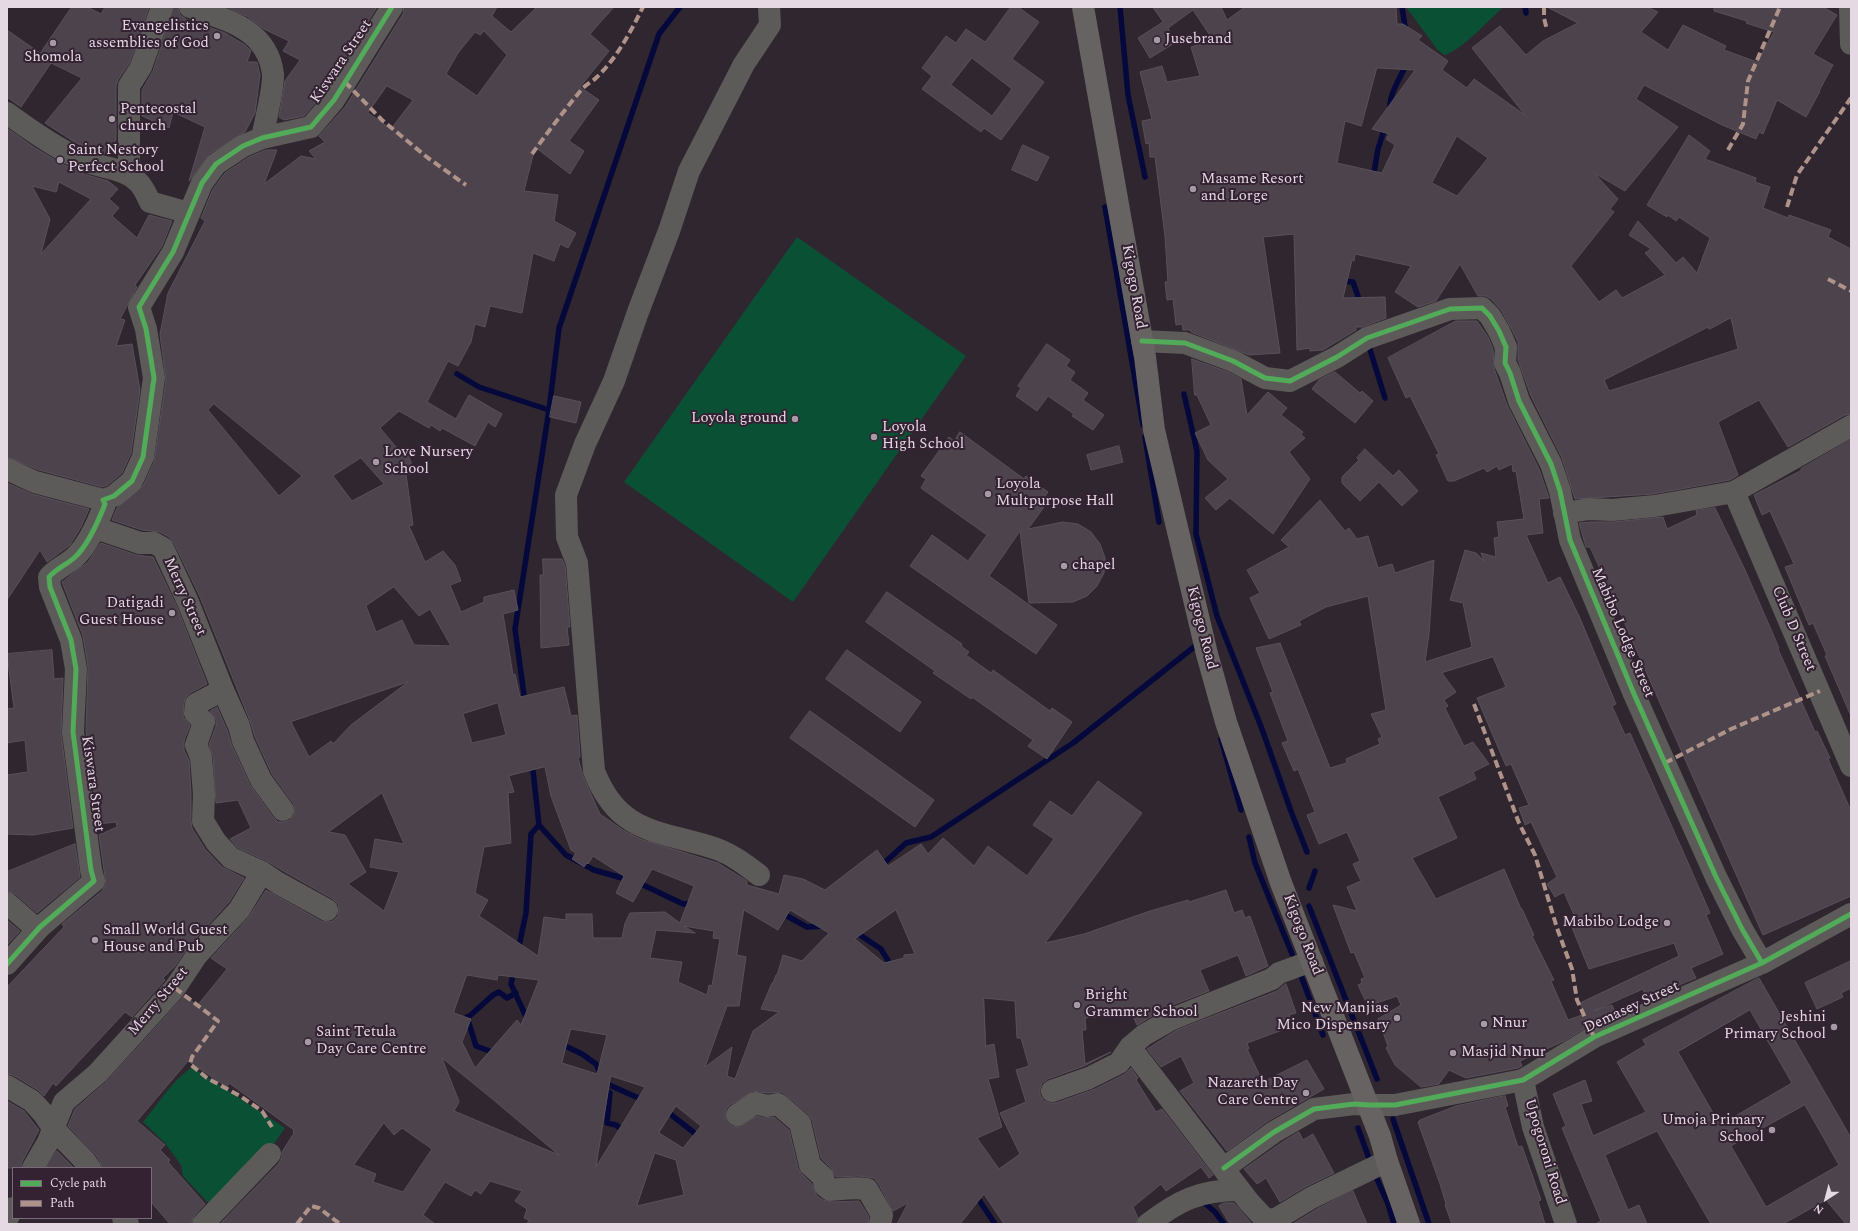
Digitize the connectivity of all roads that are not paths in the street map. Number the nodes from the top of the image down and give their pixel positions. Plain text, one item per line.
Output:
1 (162, 7) edge
2 (190, 7) edge
3 (392, 7) edge
4 (769, 7) edge
5 (1083, 7) edge
6 (1850, 7) edge
7 (1851, 44) edge
8 (7, 113) edge
9 (262, 138) junction
10 (129, 174) junction
11 (189, 213) junction
12 (1142, 341) junction
13 (1851, 426) edge
14 (7, 469) edge
15 (1734, 492) junction
16 (103, 500) junction
17 (1564, 513) junction
18 (96, 528) junction
19 (223, 690) junction
20 (1851, 766) edge
21 (283, 810) dead end
22 (262, 872) junction
23 (759, 874) dead end
24 (7, 903) edge
25 (327, 910) dead end
26 (1851, 914) edge
27 (40, 927) junction
28 (1312, 961) junction
29 (1762, 963) junction
30 (7, 964) edge
31 (1130, 1047) junction
32 (1523, 1080) junction
33 (7, 1086) edge
34 (1052, 1091) dead end
35 (1369, 1105) junction
36 (738, 1115) dead end
37 (53, 1128) junction
38 (270, 1154) dead end
39 (1387, 1161) junction
40 (34, 1167) edge
41 (89, 1167) edge
42 (1224, 1168) junction
43 (1239, 1190) junction
44 (12, 1210) edge
45 (7, 1219) edge
46 (203, 1224) edge
47 (880, 1224) edge
48 (1148, 1224) edge
49 (1409, 1224) edge
50 (1566, 1224) edge

1 - 10 street
2 - 9 street
3 - 9 street, Kiswara Street
4 - 23 street
5 - 12 main road, Kigogo Road
6 - 7 street
8 - 10 street
9 - 11 street, Kiswara Street
10 - 11 street
11 - 16 street, Kiswara Street
12 - 17 street, Mabibo Lodge Street
12 - 28 main road, Kigogo Road
13 - 15 street
14 - 16 street
15 - 17 street
15 - 20 street, Club D Street
16 - 18 street, Kiswara Street
17 - 29 street, Mabibo Lodge Street
18 - 19 street, Merry Street
18 - 27 street, Kiswara Street
19 - 21 street, Merry Street
19 - 22 street
22 - 25 street
22 - 37 street, Merry Street
24 - 27 street
26 - 29 street, Demasey Street
27 - 30 street, Kiswara Street
28 - 31 street
28 - 35 main road, Kigogo Road
29 - 32 street, Demasey Street
31 - 34 street
31 - 42 street
32 - 35 street, Demasey Street
32 - 50 street, Upogoroni Road
33 - 37 street
35 - 39 main road, Kigogo Road
35 - 42 street, Demasey Street
36 - 47 street
37 - 40 street, Merry Street
37 - 41 street
38 - 46 street
39 - 43 street
39 - 49 main road, Kigogo Road
42 - 43 street
43 - 48 street
44 - 45 street

